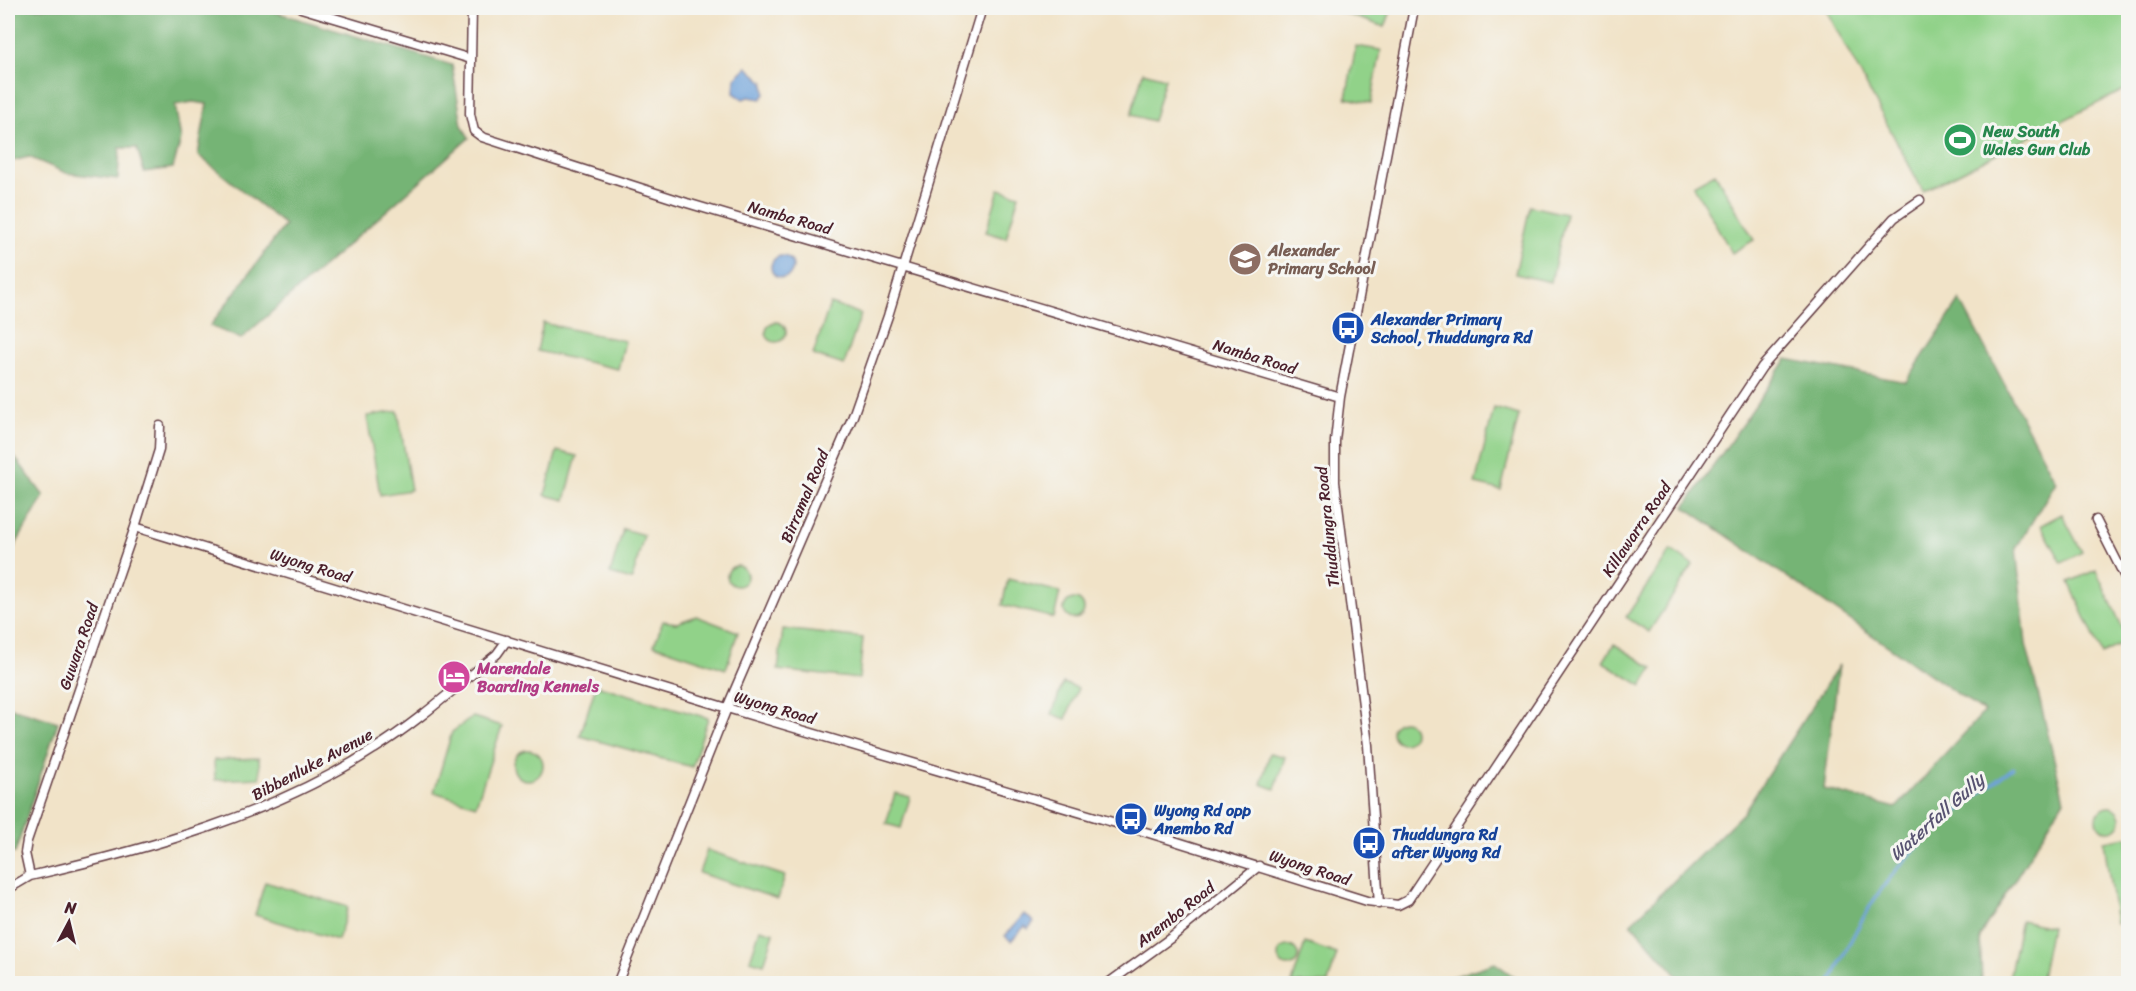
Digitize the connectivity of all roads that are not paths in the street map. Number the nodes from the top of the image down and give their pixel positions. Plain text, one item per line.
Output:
1 (301, 8) edge
2 (472, 8) edge
3 (982, 8) edge
4 (1414, 8) edge
5 (471, 59) junction
6 (1920, 200) dead end
7 (902, 266) junction
8 (1340, 397) junction
9 (159, 426) dead end
10 (2096, 520) dead end
11 (135, 527) junction
12 (2128, 583) edge
13 (507, 640) junction
14 (727, 708) junction
15 (1259, 866) junction
16 (30, 876) junction
17 (8, 889) edge
18 (1408, 900) joint
19 (1379, 904) junction
20 (617, 984) edge
21 (1107, 984) edge

1 - 5 street
2 - 5 street, Namba Road
3 - 7 street, Birramal Road
4 - 8 street, Thuddungra Road
5 - 7 street, Namba Road
6 - 18 street, Killawarra Road
7 - 8 street, Namba Road
7 - 14 street, Birramal Road
8 - 19 street, Thuddungra Road
9 - 11 street, Guwara Road
10 - 12 street
11 - 13 street, Wyong Road
11 - 16 street, Guwara Road
13 - 14 street, Wyong Road
13 - 16 street, Bibbenluke Avenue
14 - 15 street, Wyong Road
14 - 20 street, Birramal Road
15 - 19 street, Wyong Road
15 - 21 street, Anembo Road
16 - 17 street, Bibbenluke Avenue
18 - 19 street, Wyong Road

